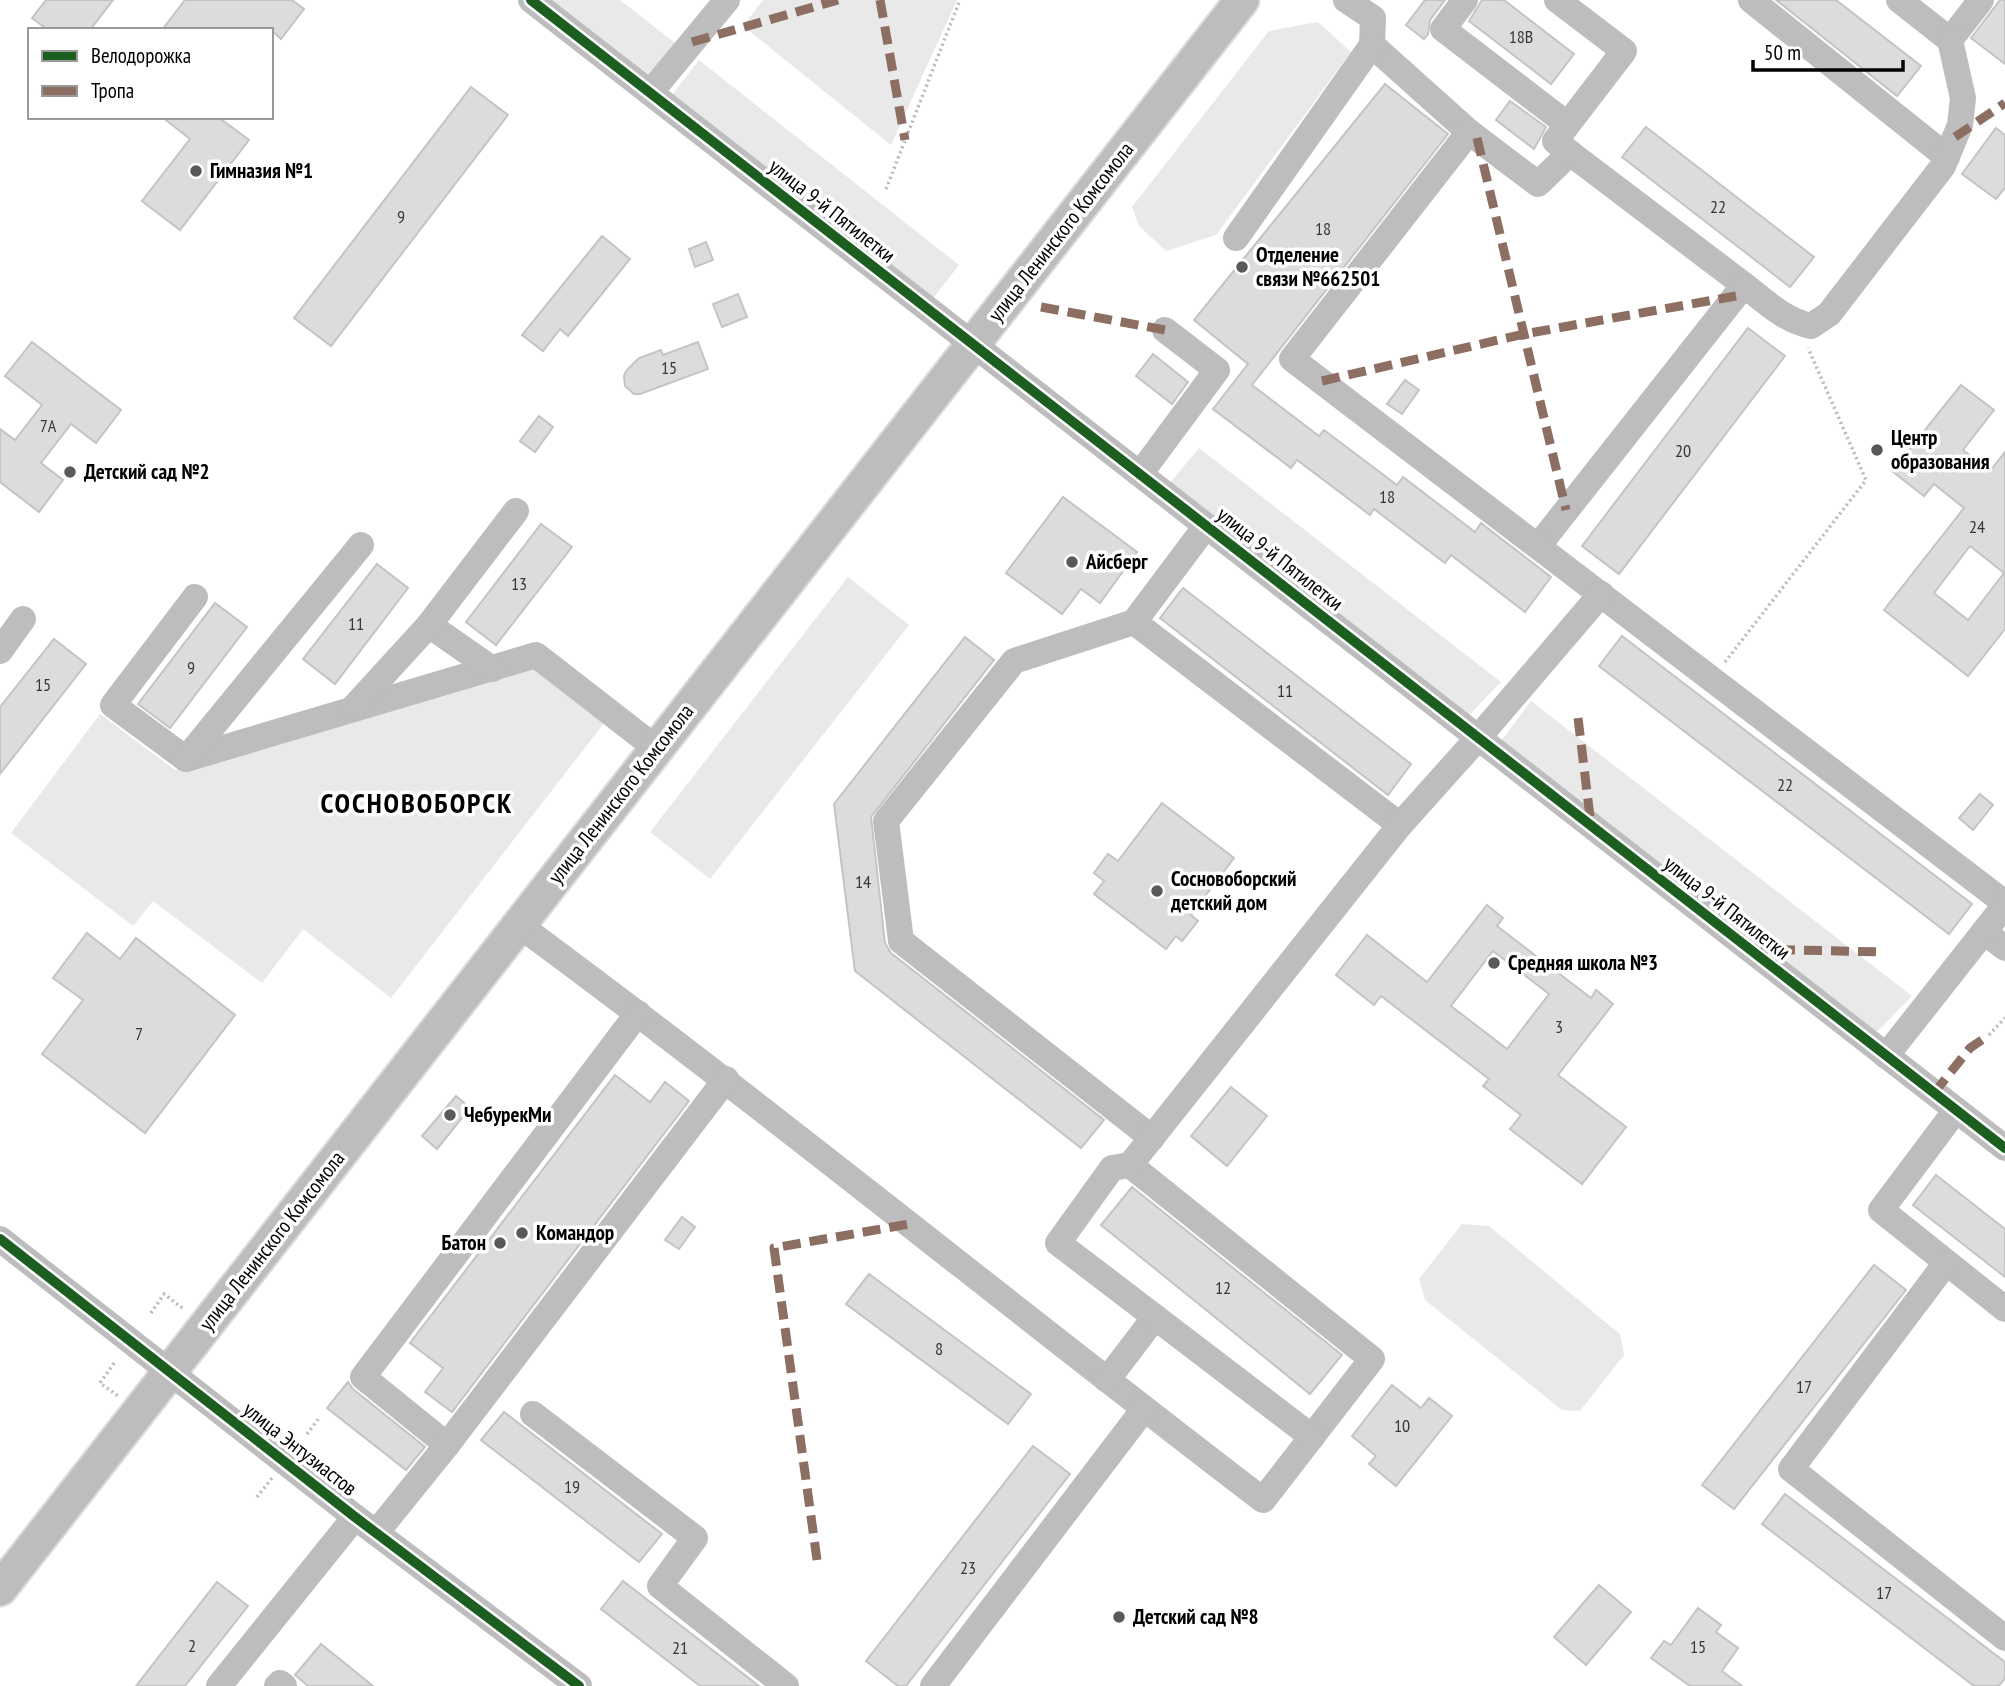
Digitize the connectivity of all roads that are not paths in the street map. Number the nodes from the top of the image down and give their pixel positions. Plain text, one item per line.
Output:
1 (531, 0) edge
2 (727, 0) edge
3 (1242, 0) edge
4 (1346, 0) edge
5 (1465, 0) edge
6 (1557, 0) edge
7 (1751, 0) edge
8 (1899, 0) edge
9 (1981, 0) edge
10 (1950, 40) junction
11 (1372, 45) junction
12 (650, 93) junction
13 (1567, 124) junction
14 (1469, 132) junction
15 (1570, 152) junction
16 (1947, 157) junction
17 (1236, 238) dead end
18 (1745, 285) junction
19 (1165, 330) dead end
20 (973, 344) junction
21 (1140, 474) junction
22 (516, 511) dead end
23 (1206, 526) junction
24 (361, 545) dead end
25 (1539, 545) junction
26 (1601, 594) junction
27 (195, 597) dead end
28 (23, 619) dead end
29 (1134, 622) junction
30 (429, 625) junction
31 (0, 651) edge
32 (492, 669) junction
33 (353, 708) junction
34 (1478, 738) junction
35 (657, 749) junction
36 (186, 759) junction
37 (1401, 825) junction
38 (2005, 904) edge
39 (519, 925) junction
40 (1983, 932) junction
41 (2005, 948) edge
42 (638, 1013) junction
43 (1886, 1056) junction
44 (726, 1080) junction
45 (1956, 1110) junction
46 (1152, 1138) junction
47 (2005, 1148) edge
48 (1130, 1165) junction
49 (0, 1239) edge
50 (1946, 1263) junction
51 (2005, 1309) edge
52 (1155, 1317) junction
53 (170, 1372) junction
54 (1107, 1380) junction
55 (1144, 1409) junction
56 (533, 1414) dead end
57 (1312, 1437) junction
58 (447, 1445) junction
59 (366, 1525) junction
60 (0, 1589) edge
61 (2005, 1638) edge
62 (219, 1686) edge
63 (277, 1686) edge
64 (284, 1686) edge
65 (579, 1686) edge
66 (786, 1686) edge
67 (933, 1686) edge

1 - 12 street, улица 9-й Пятилетки
2 - 12 street
3 - 20 main road, улица Ленинского Комсомола
4 - 11 street
5 - 13 street
6 - 13 street
7 - 16 street
8 - 10 street
9 - 10 street
10 - 16 street
11 - 14 street
11 - 17 street
12 - 20 street, улица 9-й Пятилетки
13 - 15 street
14 - 15 street
14 - 25 street
15 - 18 street
16 - 18 street
18 - 25 street
19 - 21 street
20 - 21 street, улица 9-й Пятилетки
20 - 35 main road, улица Ленинского Комсомола
21 - 23 street, улица 9-й Пятилетки
22 - 30 street
23 - 29 street
23 - 34 street, улица 9-й Пятилетки
24 - 36 street
25 - 26 street
26 - 34 street
26 - 38 street
27 - 36 street
28 - 31 street
29 - 37 street
29 - 46 street
30 - 32 street
30 - 33 street
32 - 33 street
32 - 35 street
33 - 36 street
34 - 37 street
34 - 43 street, улица 9-й Пятилетки
35 - 39 main road, улица Ленинского Комсомола
37 - 46 street
38 - 40 street
39 - 42 street
39 - 53 main road, улица Ленинского Комсомола
40 - 41 street
40 - 43 street
42 - 44 street
42 - 58 street
43 - 45 street, улица 9-й Пятилетки
44 - 54 street
44 - 58 street
45 - 47 street, улица 9-й Пятилетки
45 - 50 street
46 - 48 street
48 - 52 street
48 - 57 street
49 - 53 street, улица Энтузиастов
50 - 51 street
50 - 61 street
52 - 54 street
52 - 57 street
53 - 59 street, улица Энтузиастов
53 - 60 main road, улица Ленинского Комсомола
54 - 55 street
55 - 57 street
55 - 67 street
56 - 66 street
58 - 59 street
59 - 62 street
59 - 65 street, улица Энтузиастов
63 - 64 street

